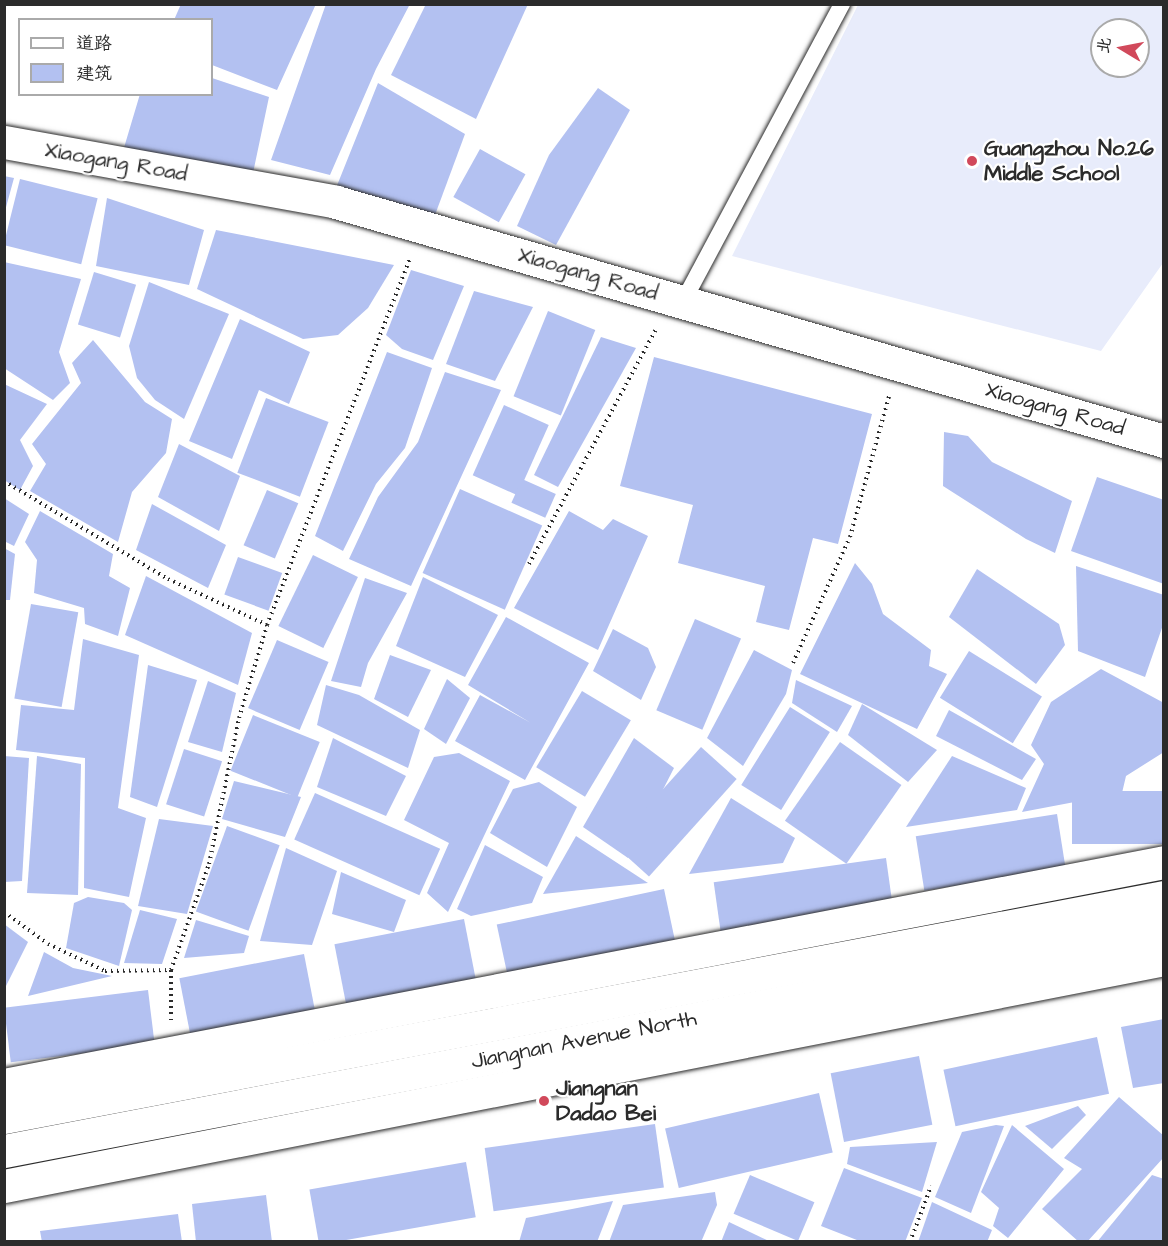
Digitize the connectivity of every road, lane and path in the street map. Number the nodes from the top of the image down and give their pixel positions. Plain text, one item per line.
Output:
1 (842, 4) edge
2 (4, 142) edge
3 (423, 226) junction
4 (678, 299) junction
5 (898, 363) junction
6 (1164, 441) edge
7 (4, 481) edge
8 (529, 564) dead end
9 (267, 625) junction
10 (793, 663) dead end
11 (1164, 862) edge
12 (1164, 897) edge
13 (4, 912) edge
14 (1164, 928) edge
15 (1164, 959) edge
16 (171, 970) junction
17 (171, 1053) junction
18 (4, 1085) edge
19 (4, 1118) edge
20 (4, 1151) edge
21 (4, 1186) edge
22 (931, 1186) dead end
23 (910, 1242) edge

1 - 4 lane
2 - 3 main road, Xiaogang Road
3 - 4 main road, Xiaogang Road
3 - 9 path
4 - 5 main road, Xiaogang Road
4 - 8 path
5 - 6 main road, Xiaogang Road
5 - 10 path
7 - 9 path
9 - 16 path
11 - 17 main road
12 - 19 main road, Jiangnan Avenue North
13 - 16 path
14 - 20 main road, Jiangnan Avenue North
15 - 21 main road
16 - 17 path
17 - 18 main road
22 - 23 path

